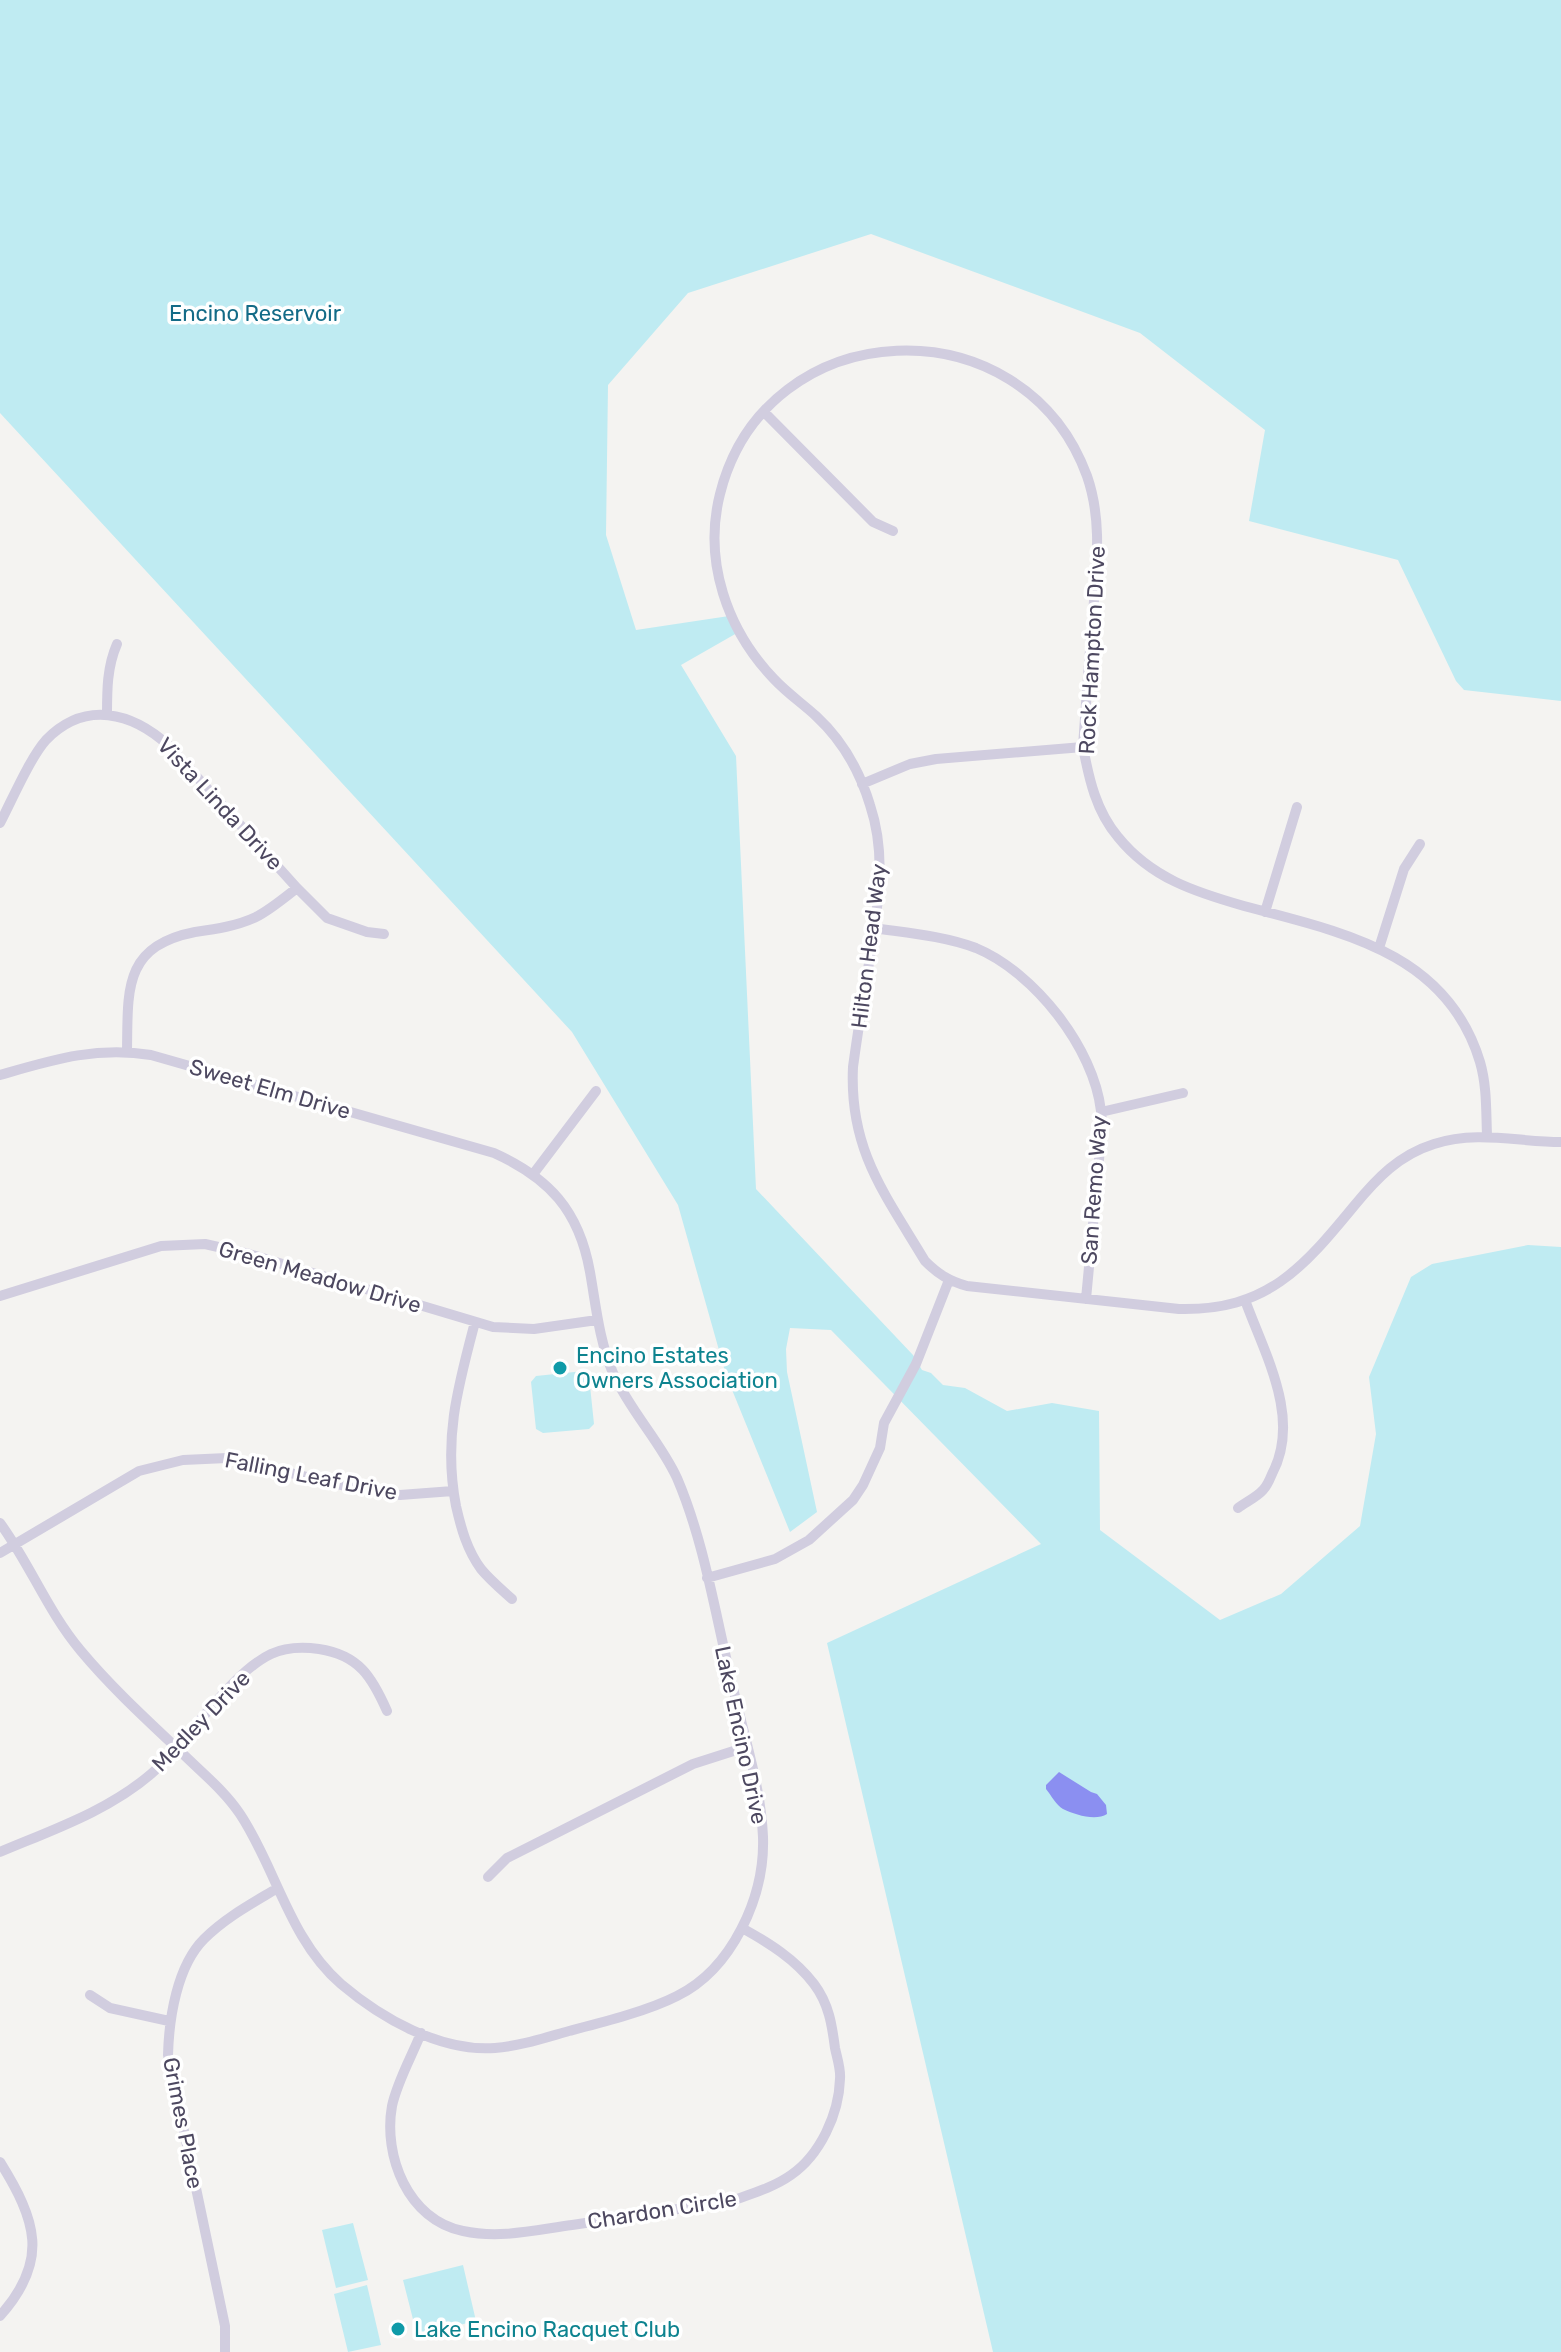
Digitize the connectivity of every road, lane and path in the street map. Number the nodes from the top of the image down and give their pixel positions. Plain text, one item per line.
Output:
1 (764, 412) junction
2 (893, 531) dead end
3 (117, 644) dead end
4 (107, 715) junction
5 (1083, 747) junction
6 (862, 784) junction
7 (1297, 807) dead end
8 (0, 823) edge
9 (1420, 844) dead end
10 (297, 888) junction
11 (1265, 912) junction
12 (874, 928) junction
13 (384, 934) dead end
14 (1379, 948) junction
15 (127, 1051) junction
16 (0, 1075) edge
17 (596, 1091) dead end
18 (1183, 1093) dead end
19 (1101, 1112) junction
20 (1487, 1135) junction
21 (1561, 1142) edge
22 (534, 1173) junction
23 (949, 1280) junction
24 (0, 1296) edge
25 (1086, 1299) junction
26 (1245, 1300) junction
27 (597, 1320) junction
28 (475, 1322) junction
29 (453, 1491) junction
30 (1238, 1508) dead end
31 (0, 1523) edge
32 (13, 1545) junction
33 (0, 1553) edge
34 (707, 1578) junction
35 (512, 1599) dead end
36 (387, 1711) dead end
37 (746, 1747) junction
38 (177, 1749) junction
39 (0, 1852) edge
40 (488, 1877) dead end
41 (276, 1889) junction
42 (742, 1928) junction
43 (90, 1995) dead end
44 (169, 2021) junction
45 (421, 2033) junction
46 (0, 2162) edge
47 (0, 2316) edge
48 (225, 2352) edge

1 - 2 street
1 - 5 street, Rock Hampton Drive
1 - 6 street, Hilton Head Way
3 - 4 street
4 - 8 street, Vista Linda Drive
4 - 10 street, Vista Linda Drive
5 - 6 street
5 - 11 street, Rock Hampton Drive
6 - 12 street, Hilton Head Way
7 - 11 street
9 - 14 street
10 - 13 street, Vista Linda Drive
10 - 15 street
11 - 14 street, Rock Hampton Drive
12 - 19 street, San Remo Way
12 - 23 street, Hilton Head Way
14 - 20 street, Rock Hampton Drive
15 - 16 street, Sweet Elm Drive
15 - 22 street, Sweet Elm Drive
17 - 22 street
18 - 19 street
19 - 25 street, San Remo Way
20 - 21 street
20 - 26 street
22 - 27 street, Lake Encino Drive
23 - 25 street
23 - 34 street
24 - 28 street, Green Meadow Drive
25 - 26 street
26 - 30 street
27 - 28 street, Green Meadow Drive
27 - 34 street, Lake Encino Drive
28 - 29 street
29 - 32 street, Falling Leaf Drive
29 - 35 street
31 - 32 street, Lake Encino Drive
32 - 33 street, Falling Leaf Drive
32 - 38 street, Lake Encino Drive
34 - 37 street, Lake Encino Drive
36 - 38 street, Medley Drive
37 - 40 street
37 - 42 street, Lake Encino Drive
38 - 39 street, Medley Drive
38 - 41 street, Lake Encino Drive
41 - 44 street, Grimes Place
41 - 45 street, Lake Encino Drive
42 - 45 street, Lake Encino Drive
42 - 45 street, Chardon Circle
43 - 44 street
44 - 48 street, Grimes Place
46 - 47 street

